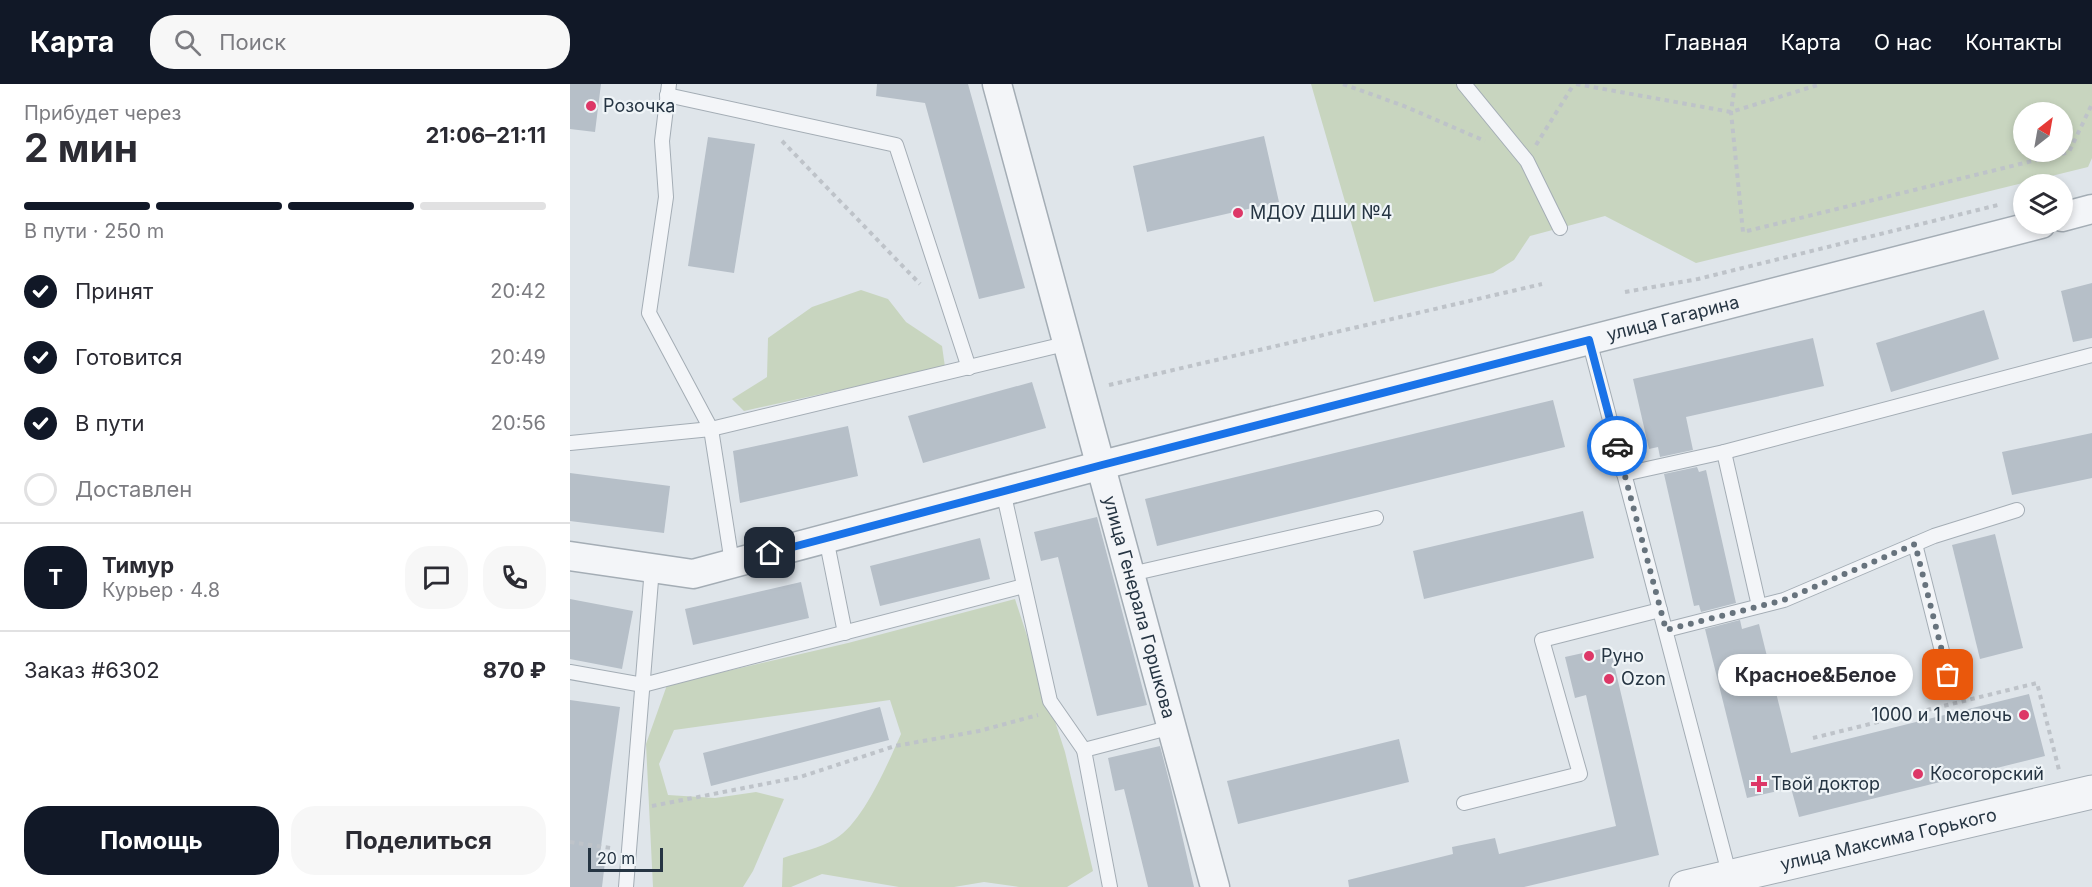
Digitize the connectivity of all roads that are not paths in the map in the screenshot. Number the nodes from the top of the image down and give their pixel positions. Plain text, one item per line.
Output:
1 (997, 84) edge
2 (1464, 84) edge
3 (668, 89) edge
4 (2092, 209) edge
5 (2073, 214) edge
6 (1560, 228) dead end
7 (2013, 231) edge
8 (1589, 340) junction
9 (1069, 343) junction
10 (2092, 355) edge
11 (969, 368) junction
12 (711, 429) junction
13 (570, 442) edge
14 (1724, 452) junction
15 (1102, 465) junction
16 (1624, 474) junction
17 (1003, 491) junction
18 (2017, 510) dead end
19 (1376, 518) dead end
20 (826, 538) junction
21 (1915, 544) junction
22 (570, 556) edge
23 (732, 563) junction
24 (652, 568) junction
25 (1131, 574) junction
26 (1024, 586) junction
27 (1759, 606) junction
28 (1660, 610) junction
29 (1666, 630) junction
30 (845, 633) junction
31 (570, 672) edge
32 (1948, 675) dead end
33 (643, 685) junction
34 (1172, 727) junction
35 (1084, 750) junction
36 (2092, 792) edge
37 (1464, 803) dead end
38 (1730, 877) junction
39 (626, 887) edge
40 (1110, 887) edge
41 (1215, 887) edge
42 (1686, 887) edge

1 - 9 street, улица Генерала Горшкова
2 - 6 lane
3 - 11 lane
3 - 12 lane
4 - 5 street
7 - 8 street, улица Гагарина
8 - 15 street, улица Гагарина
8 - 16 lane
9 - 11 lane
9 - 15 street, улица Генерала Горшкова
10 - 14 lane
11 - 12 lane
12 - 13 lane
12 - 23 lane
14 - 16 lane
14 - 27 lane
15 - 17 street, улица Гагарина
15 - 25 street, улица Генерала Горшкова
16 - 28 lane
17 - 20 street, улица Гагарина
17 - 26 lane
18 - 21 lane
19 - 25 lane
20 - 23 street, улица Гагарина
20 - 30 lane
21 - 27 lane
21 - 32 lane
22 - 24 street, улица Гагарина
23 - 24 street, улица Гагарина
24 - 33 lane
25 - 34 street, улица Генерала Горшкова
26 - 30 lane
26 - 35 lane
27 - 29 lane
28 - 29 lane
28 - 37 lane
29 - 38 lane
30 - 33 lane
31 - 33 lane
33 - 39 lane
34 - 35 lane
34 - 41 street, улица Генерала Горшкова
35 - 40 lane
36 - 38 street, улица Максима Горького
38 - 42 street, улица Максима Горького

